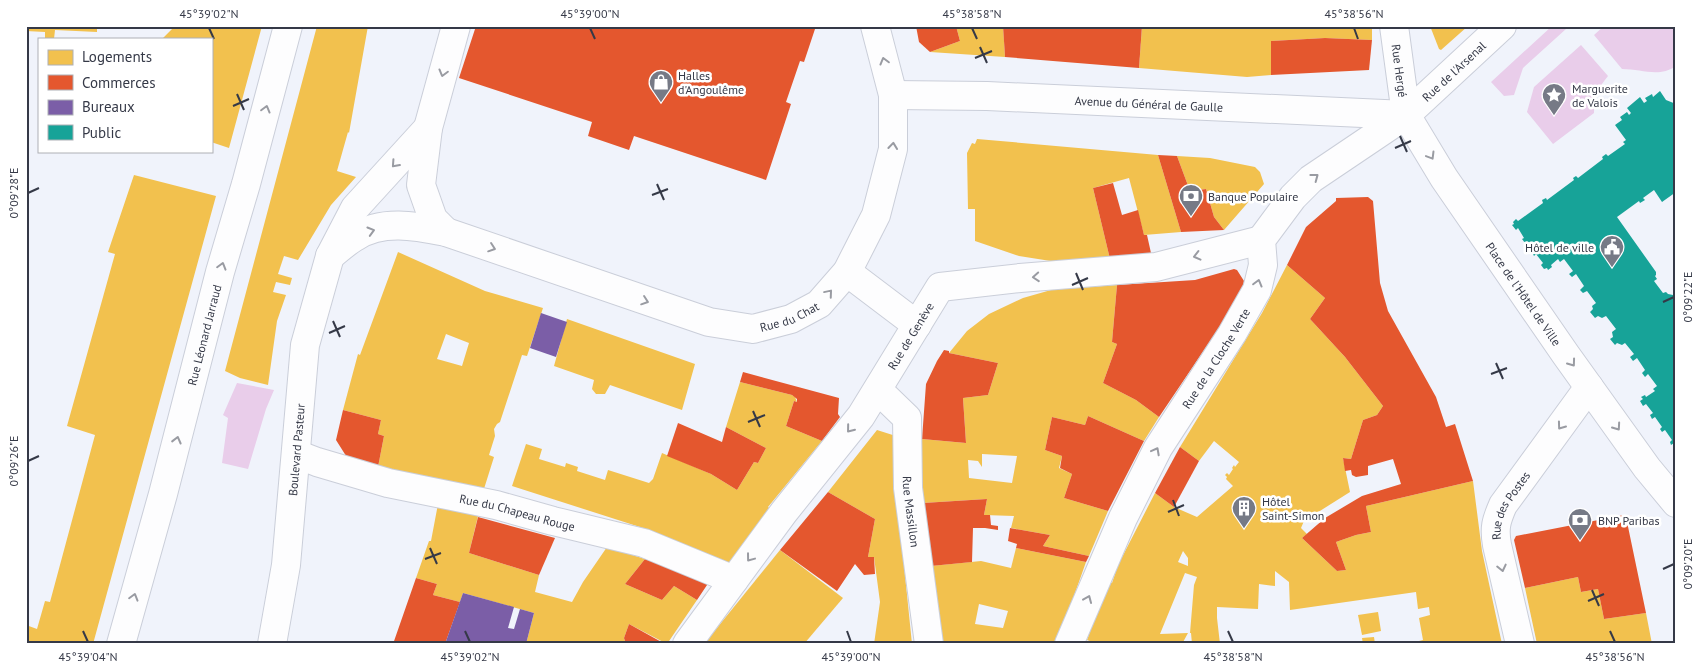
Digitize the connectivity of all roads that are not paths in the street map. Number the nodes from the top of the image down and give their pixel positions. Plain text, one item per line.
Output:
1 (288, 26) edge
2 (456, 26) edge
3 (874, 26) edge
4 (1394, 26) edge
5 (1502, 26) edge
6 (893, 95) junction
7 (1406, 115) junction
8 (428, 128) junction
9 (446, 232) junction
10 (1261, 240) junction
11 (330, 256) junction
12 (847, 272) junction
13 (917, 325) junction
14 (1589, 387) junction
15 (878, 390) junction
16 (296, 454) junction
17 (1676, 503) edge
18 (734, 580) junction
19 (121, 644) edge
20 (272, 644) edge
21 (687, 644) edge
22 (929, 644) edge
23 (1069, 644) edge
24 (1520, 644) edge

19 -> 1 street, Rue Léonard Jarraud
2 -> 8 street, Boulevard Pasteur
6 -> 3 street, Rue du Chat
4 - 7 street, Rue Hergé
5 - 7 street, Rue de l'Arsenal
6 - 7 street, Avenue du Général de Gaulle
12 -> 6 street, Rue du Chat
10 -> 7 street
7 -> 14 street, Place de l'Hôtel de Ville
8 - 9 street, Boulevard Pasteur
8 -> 11 street, Boulevard Pasteur
11 -> 9 street
9 -> 12 street, Rue du Chat
10 -> 13 street, Rue de Genève
23 -> 10 street, Rue de la Cloche Verte
11 - 16 street, Boulevard Pasteur
12 - 13 street
13 - 15 street, Rue de Genève
14 -> 17 street, Place de l'Hôtel de Ville
14 -> 24 street, Rue des Postes
15 -> 18 street, Rue de Genève
15 - 22 street, Rue Massillon
16 - 18 street, Rue du Chapeau Rouge
16 - 20 street, Boulevard Pasteur
18 - 21 street, Rue de Genève

